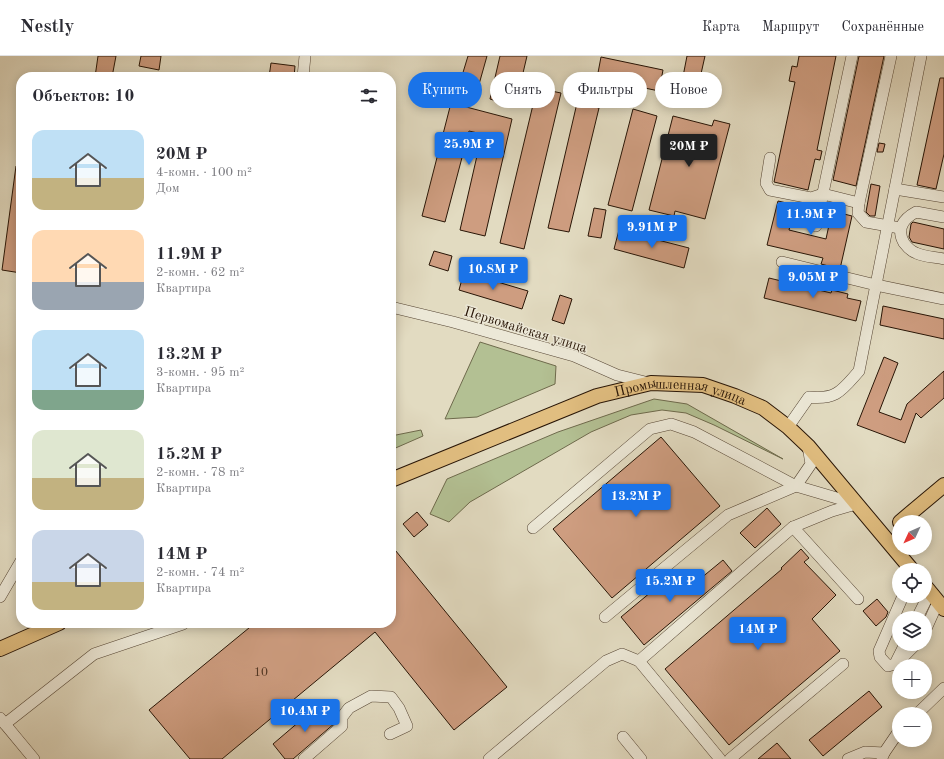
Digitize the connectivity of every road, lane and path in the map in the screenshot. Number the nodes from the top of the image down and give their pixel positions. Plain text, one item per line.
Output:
1 (305, 56) edge
2 (852, 56) edge
3 (891, 56) edge
4 (921, 56) edge
5 (303, 72) edge
6 (770, 158) dead end
7 (895, 189) junction
8 (823, 194) junction
9 (944, 197) edge
10 (859, 203) junction
11 (944, 218) edge
12 (816, 226) dead end
13 (887, 227) junction
14 (900, 228) junction
15 (944, 259) edge
16 (782, 262) dead end
17 (876, 285) junction
18 (944, 299) edge
19 (396, 308) edge
20 (652, 383) junction
21 (788, 427) junction
22 (808, 446) junction
23 (396, 478) edge
24 (944, 485) edge
25 (796, 486) junction
26 (857, 504) junction
27 (908, 515) edge
28 (793, 527) junction
29 (533, 528) dead end
30 (892, 529) edge
31 (884, 536) junction
32 (906, 563) edge
33 (16, 570) edge
34 (0, 597) edge
35 (934, 597) edge
36 (858, 599) dead end
37 (900, 603) edge
38 (923, 611) edge
39 (930, 611) edge
40 (605, 617) dead end
41 (48, 628) edge
42 (171, 628) edge
43 (0, 649) edge
44 (909, 651) edge
45 (900, 659) edge
46 (639, 661) junction
47 (843, 664) dead end
48 (892, 665) edge
49 (944, 688) edge
50 (924, 707) edge
51 (2, 721) edge
52 (390, 734) dead end
53 (623, 737) dead end
54 (892, 742) edge
55 (883, 756) edge
56 (34, 759) edge
57 (304, 759) edge
58 (489, 759) edge
59 (641, 759) edge
60 (720, 759) edge
61 (730, 759) edge
62 (848, 759) edge

1 - 5 street
2 - 8 street
3 - 10 street
4 - 7 street
6 - 8 street
7 - 9 street
7 - 13 street
8 - 10 street
8 - 12 street
10 - 13 street
11 - 14 street
13 - 14 street
13 - 17 street
14 - 15 street
16 - 17 street
17 - 18 street
17 - 21 street
19 - 20 street, Первомайская улица
20 - 21 main road, Промышленная улица
20 - 23 main road, Промышленная улица
21 - 22 main road, Промышленная улица
22 - 25 street
22 - 26 main road, Промышленная улица
24 - 27 main road
25 - 26 street
25 - 29 street
25 - 40 street
26 - 28 street
26 - 31 main road, Промышленная улица
28 - 36 street
28 - 46 street
30 - 31 main road
31 - 32 main road, Промышленная улица
33 - 34 street
35 - 38 street
35 - 39 street
37 - 48 street
41 - 43 main road
42 - 51 street
44 - 45 street
46 - 58 street
46 - 60 street
47 - 61 street
49 - 50 street
51 - 56 street
52 - 57 street
53 - 59 street
54 - 55 street
55 - 62 street

